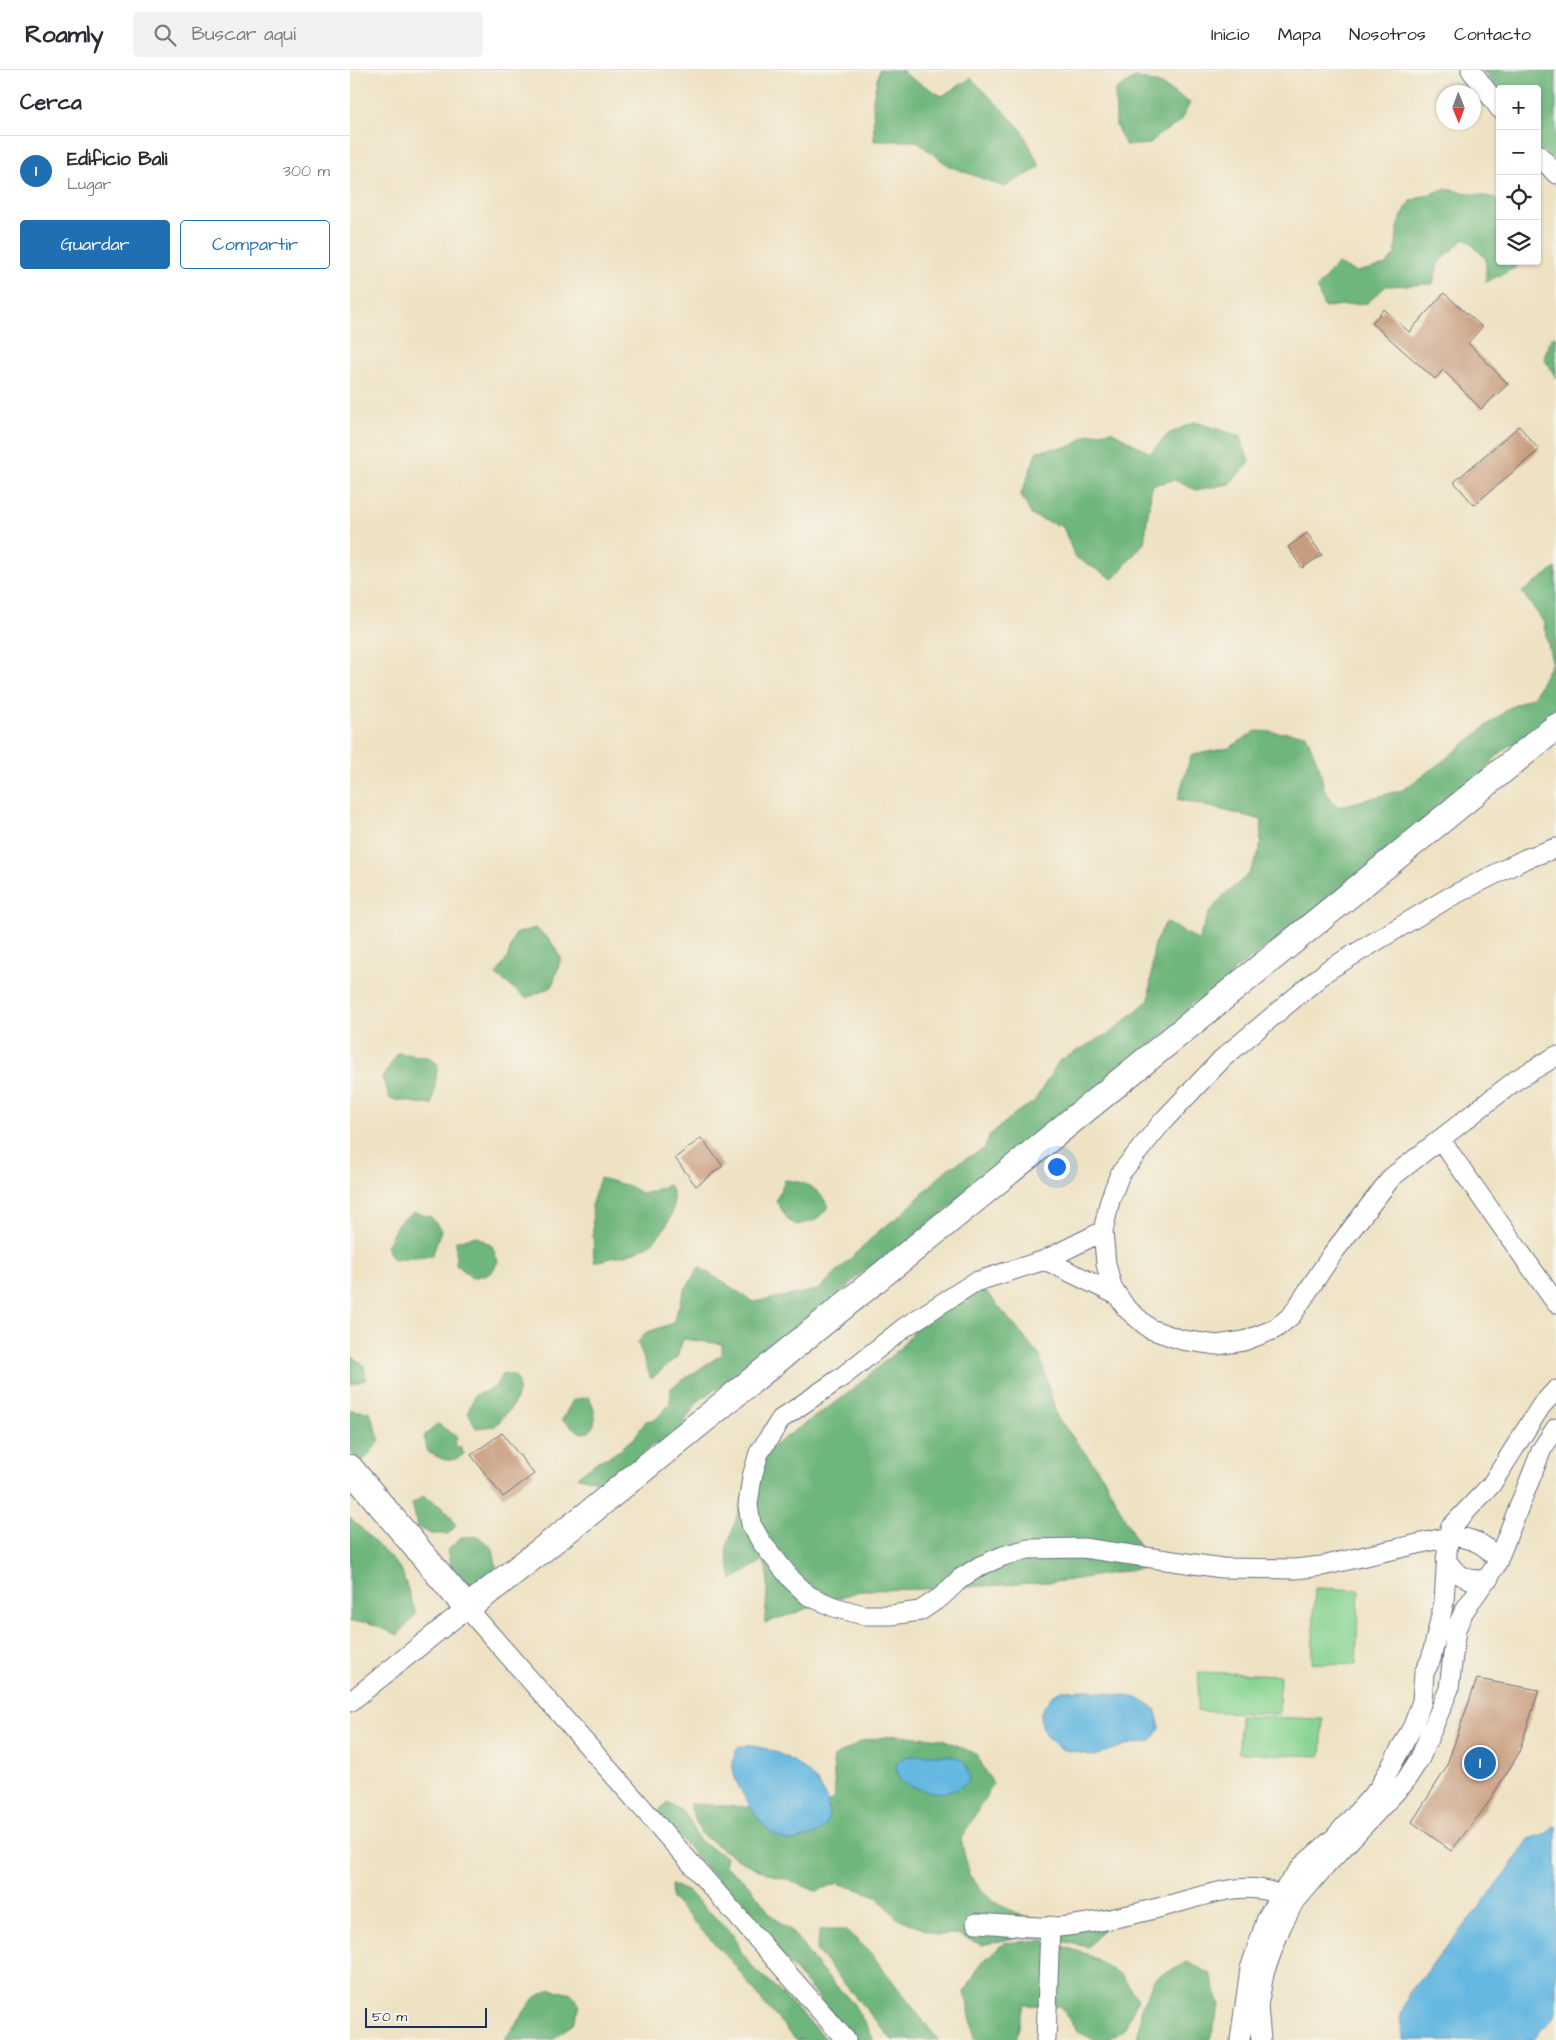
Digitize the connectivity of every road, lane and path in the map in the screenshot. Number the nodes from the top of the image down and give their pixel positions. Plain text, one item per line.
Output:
1 (1471, 70) edge
2 (1496, 104) edge
3 (1541, 157) edge
4 (1556, 174) edge
5 (1556, 727) edge
6 (1556, 848) edge
7 (1556, 1056) edge
8 (1440, 1139) junction
9 (1104, 1231) junction
10 (1045, 1260) junction
11 (1117, 1295) junction
12 (1556, 1303) edge
13 (1556, 1390) edge
14 (1556, 1428) edge
15 (350, 1468) edge
16 (1448, 1538) junction
17 (1446, 1558) junction
18 (1498, 1560) junction
19 (1489, 1578) junction
20 (467, 1608) junction
21 (1431, 1659) junction
22 (1451, 1665) junction
23 (1423, 1685) junction
24 (1448, 1692) junction
25 (350, 1702) edge
26 (1287, 1899) junction
27 (976, 1923) dead end
28 (1050, 1926) junction
29 (1251, 2017) junction
30 (846, 2040) edge
31 (1046, 2040) edge
32 (1240, 2040) edge
33 (1261, 2040) edge

1 - 2 street
3 - 4 street
5 - 20 street
6 - 9 street
7 - 8 street
8 - 11 street
8 - 12 street
9 - 10 street
9 - 11 street
10 - 11 street
10 - 16 street
13 - 16 street
14 - 18 street
15 - 20 street
16 - 17 street
16 - 18 street
17 - 19 street
17 - 21 street
18 - 19 street
19 - 22 street
20 - 25 street
20 - 30 street
21 - 22 street
21 - 23 street
22 - 24 street
23 - 24 street
23 - 26 street
24 - 26 street
26 - 28 street
26 - 29 street
27 - 28 street
28 - 31 street
29 - 32 street
29 - 33 street

